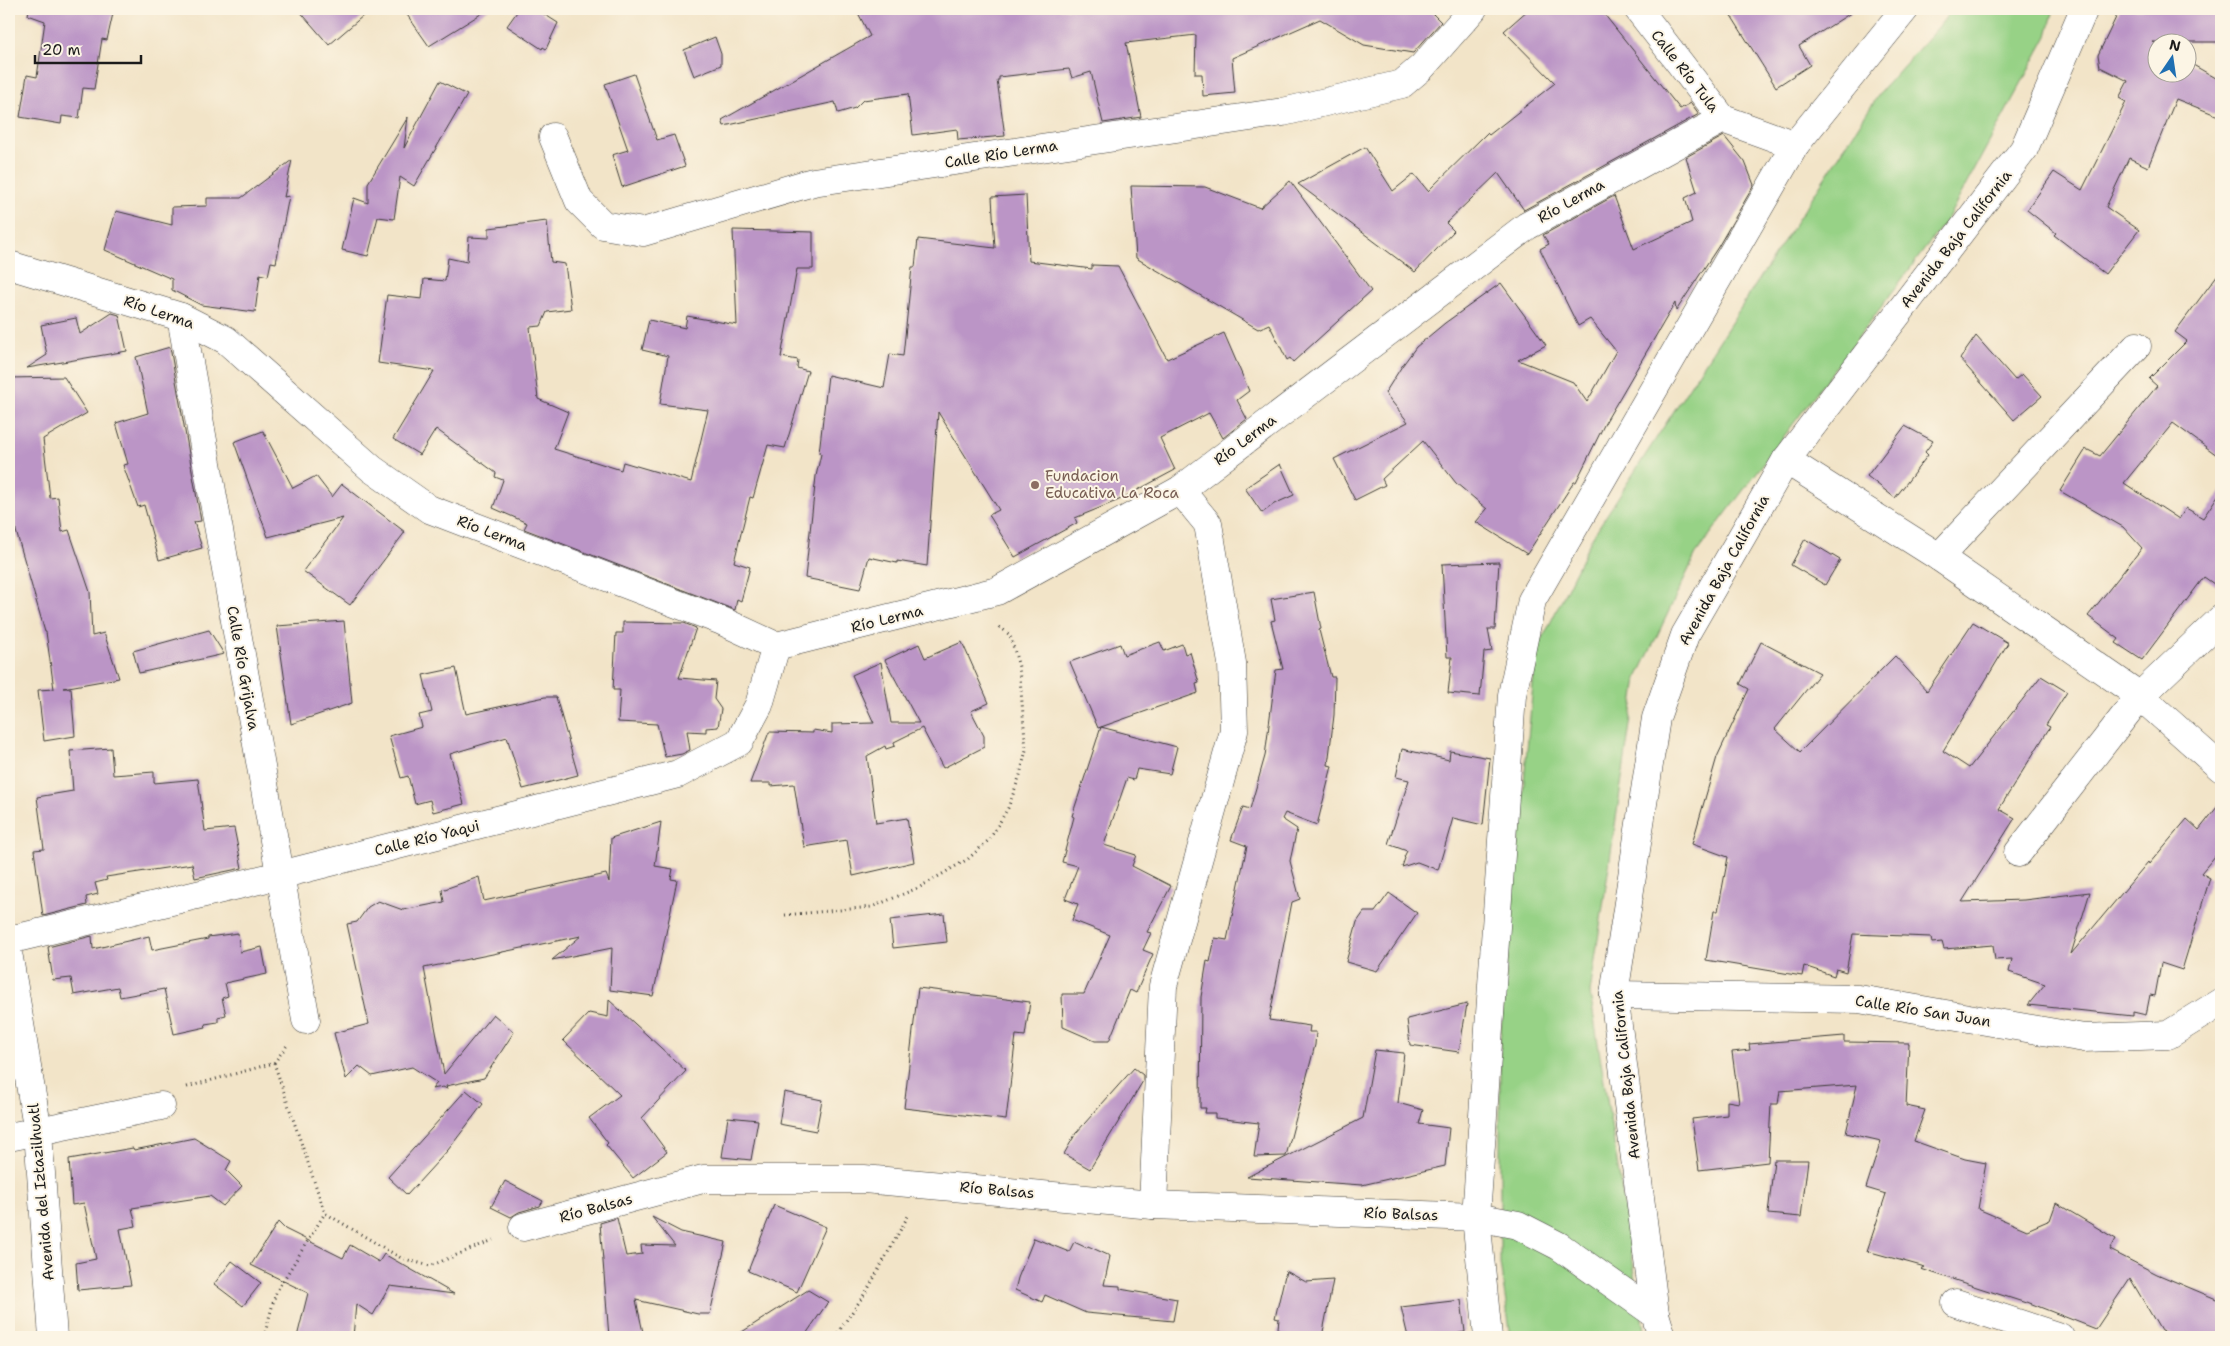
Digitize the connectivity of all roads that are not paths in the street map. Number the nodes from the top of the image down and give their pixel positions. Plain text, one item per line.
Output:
1 (1473, 9) edge
2 (1638, 9) edge
3 (1905, 9) edge
4 (2084, 9) edge
5 (1723, 119) junction
6 (553, 137) dead end
7 (1795, 145) junction
8 (9, 265) edge
9 (181, 316) junction
10 (2137, 346) dead end
11 (1786, 460) junction
12 (1180, 490) junction
13 (1939, 557) junction
14 (2221, 619) edge
15 (776, 646) junction
16 (2140, 696) junction
17 (2221, 768) edge
18 (2018, 853) dead end
19 (280, 875) junction
20 (9, 940) edge
21 (9, 958) edge
22 (1614, 995) junction
23 (2221, 1002) edge
24 (306, 1020) dead end
25 (161, 1106) road end
26 (38, 1132) junction
27 (9, 1137) edge
28 (1153, 1204) junction
29 (1476, 1217) junction
30 (523, 1227) road end
31 (1956, 1303) dead end
32 (1659, 1326) edge
33 (53, 1337) edge
34 (1488, 1337) edge
35 (2060, 1337) edge

1 - 6 street, Calle Río Lerma
2 - 5 street, Calle Río Tula
3 - 7 street
4 - 11 street, Avenida Baja California
5 - 7 street, Calle Río Tula
5 - 12 street, Río Lerma
7 - 29 street
8 - 9 street, Río Lerma
9 - 15 street, Río Lerma
9 - 19 street, Calle Río Grijalva
10 - 13 street
11 - 13 street
11 - 22 street, Avenida Baja California
12 - 15 street, Río Lerma
12 - 28 street
13 - 16 street
14 - 16 street
15 - 19 street, Calle Río Yaqui
16 - 17 street
16 - 18 street
19 - 20 street, Calle Río Yaqui
19 - 24 street, Calle Río Grijalva
21 - 26 street, Avenida del Iztazilhuatl
22 - 23 street, Calle Río San Juan
22 - 32 street, Avenida Baja California
25 - 26 street
26 - 27 street
26 - 33 street, Avenida del Iztazilhuatl
28 - 29 street, Río Balsas
28 - 30 street, Río Balsas
29 - 32 street, Río Balsas
29 - 34 street
31 - 35 street

